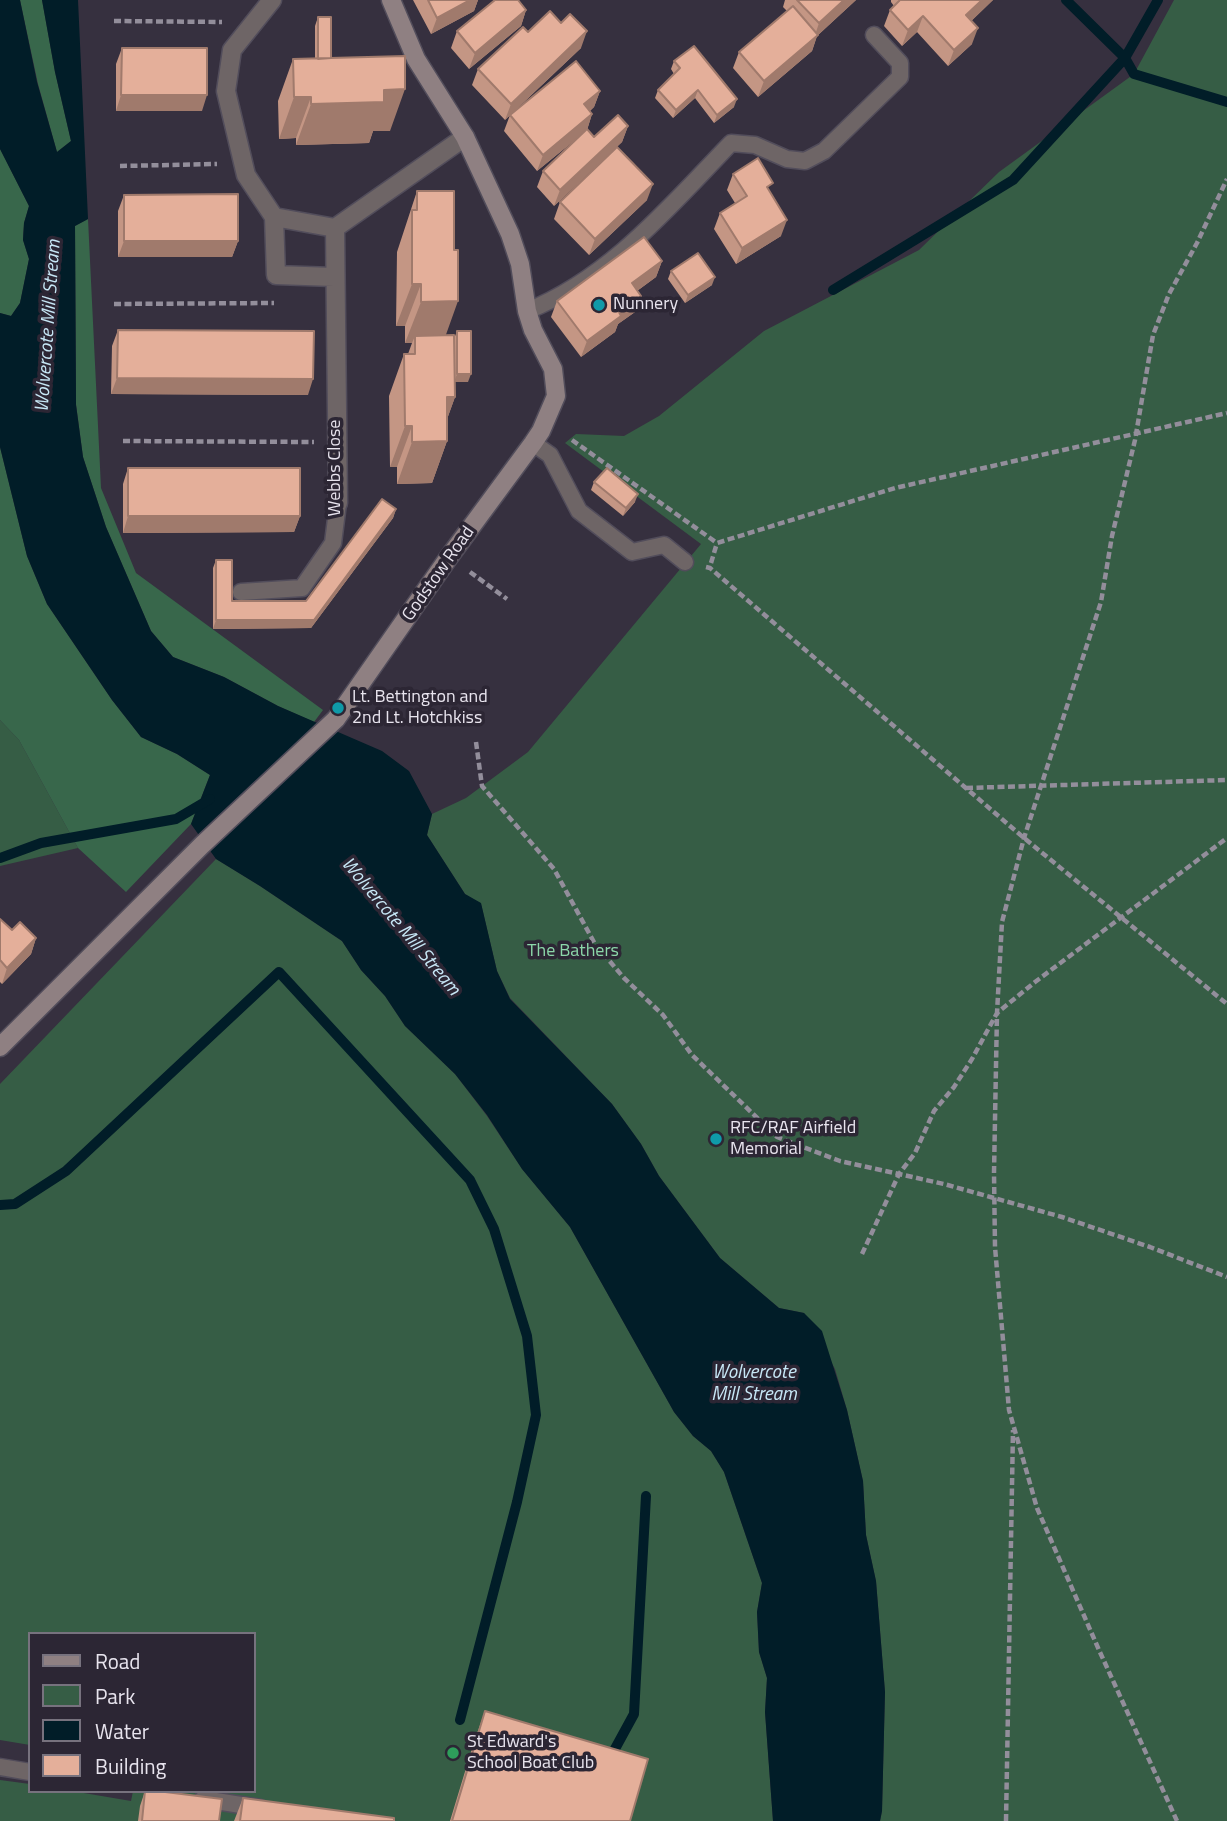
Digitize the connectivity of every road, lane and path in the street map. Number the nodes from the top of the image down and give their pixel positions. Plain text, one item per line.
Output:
1 (272, 0) edge
2 (391, 0) edge
3 (114, 21) dead end
4 (254, 22) junction
5 (874, 35) dead end
6 (465, 137) junction
7 (243, 163) junction
8 (120, 166) dead end
9 (1227, 179) edge
10 (274, 217) junction
11 (335, 229) junction
12 (334, 277) junction
13 (276, 303) dead end
14 (114, 304) dead end
15 (527, 311) junction
16 (1227, 413) edge
17 (1135, 433) junction
18 (537, 437) junction
19 (123, 440) dead end
20 (336, 442) junction
21 (338, 503) joint
22 (716, 542) junction
23 (449, 557) junction
24 (685, 562) joint
25 (710, 568) junction
26 (241, 592) dead end
27 (507, 599) dead end
28 (476, 742) dead end
29 (1227, 780) edge
30 (1042, 784) junction
31 (965, 788) junction
32 (1024, 838) junction
33 (1227, 838) edge
34 (1122, 916) junction
35 (1227, 1004) edge
36 (997, 1013) junction
37 (0, 1047) edge
38 (899, 1174) junction
39 (994, 1199) junction
40 (862, 1254) dead end
41 (1227, 1277) edge
42 (1013, 1423) junction
43 (0, 1767) edge
44 (28, 1772) edge
45 (192, 1798) edge
46 (274, 1810) edge
47 (1006, 1821) edge
48 (1177, 1821) edge

1 - 4 street
2 - 6 street, Godstow Road
3 - 4 path
4 - 7 street
5 - 15 lane
6 - 11 street
6 - 15 street, Godstow Road
7 - 8 path
7 - 10 street
9 - 17 path
10 - 11 street
10 - 12 street
11 - 12 street, Webbs Close
12 - 20 street, Webbs Close
13 - 14 path
15 - 18 street, Godstow Road
16 - 17 path
17 - 22 path
17 - 30 path
18 - 22 path
18 - 23 street, Godstow Road
18 - 24 lane
19 - 20 path
20 - 21 street, Webbs Close
21 - 26 lane, Webbs Close
22 - 25 path
23 - 27 path
23 - 37 street, Godstow Road
24 - 25 path
25 - 31 path
28 - 38 path
29 - 30 path
30 - 31 path
30 - 32 path
31 - 32 path
32 - 34 path
32 - 36 path
33 - 34 path
34 - 35 path
34 - 36 path
36 - 38 path
36 - 39 path
38 - 39 path
38 - 40 path
39 - 41 path
39 - 42 path
42 - 47 path
42 - 48 path
43 - 44 lane
45 - 46 lane

